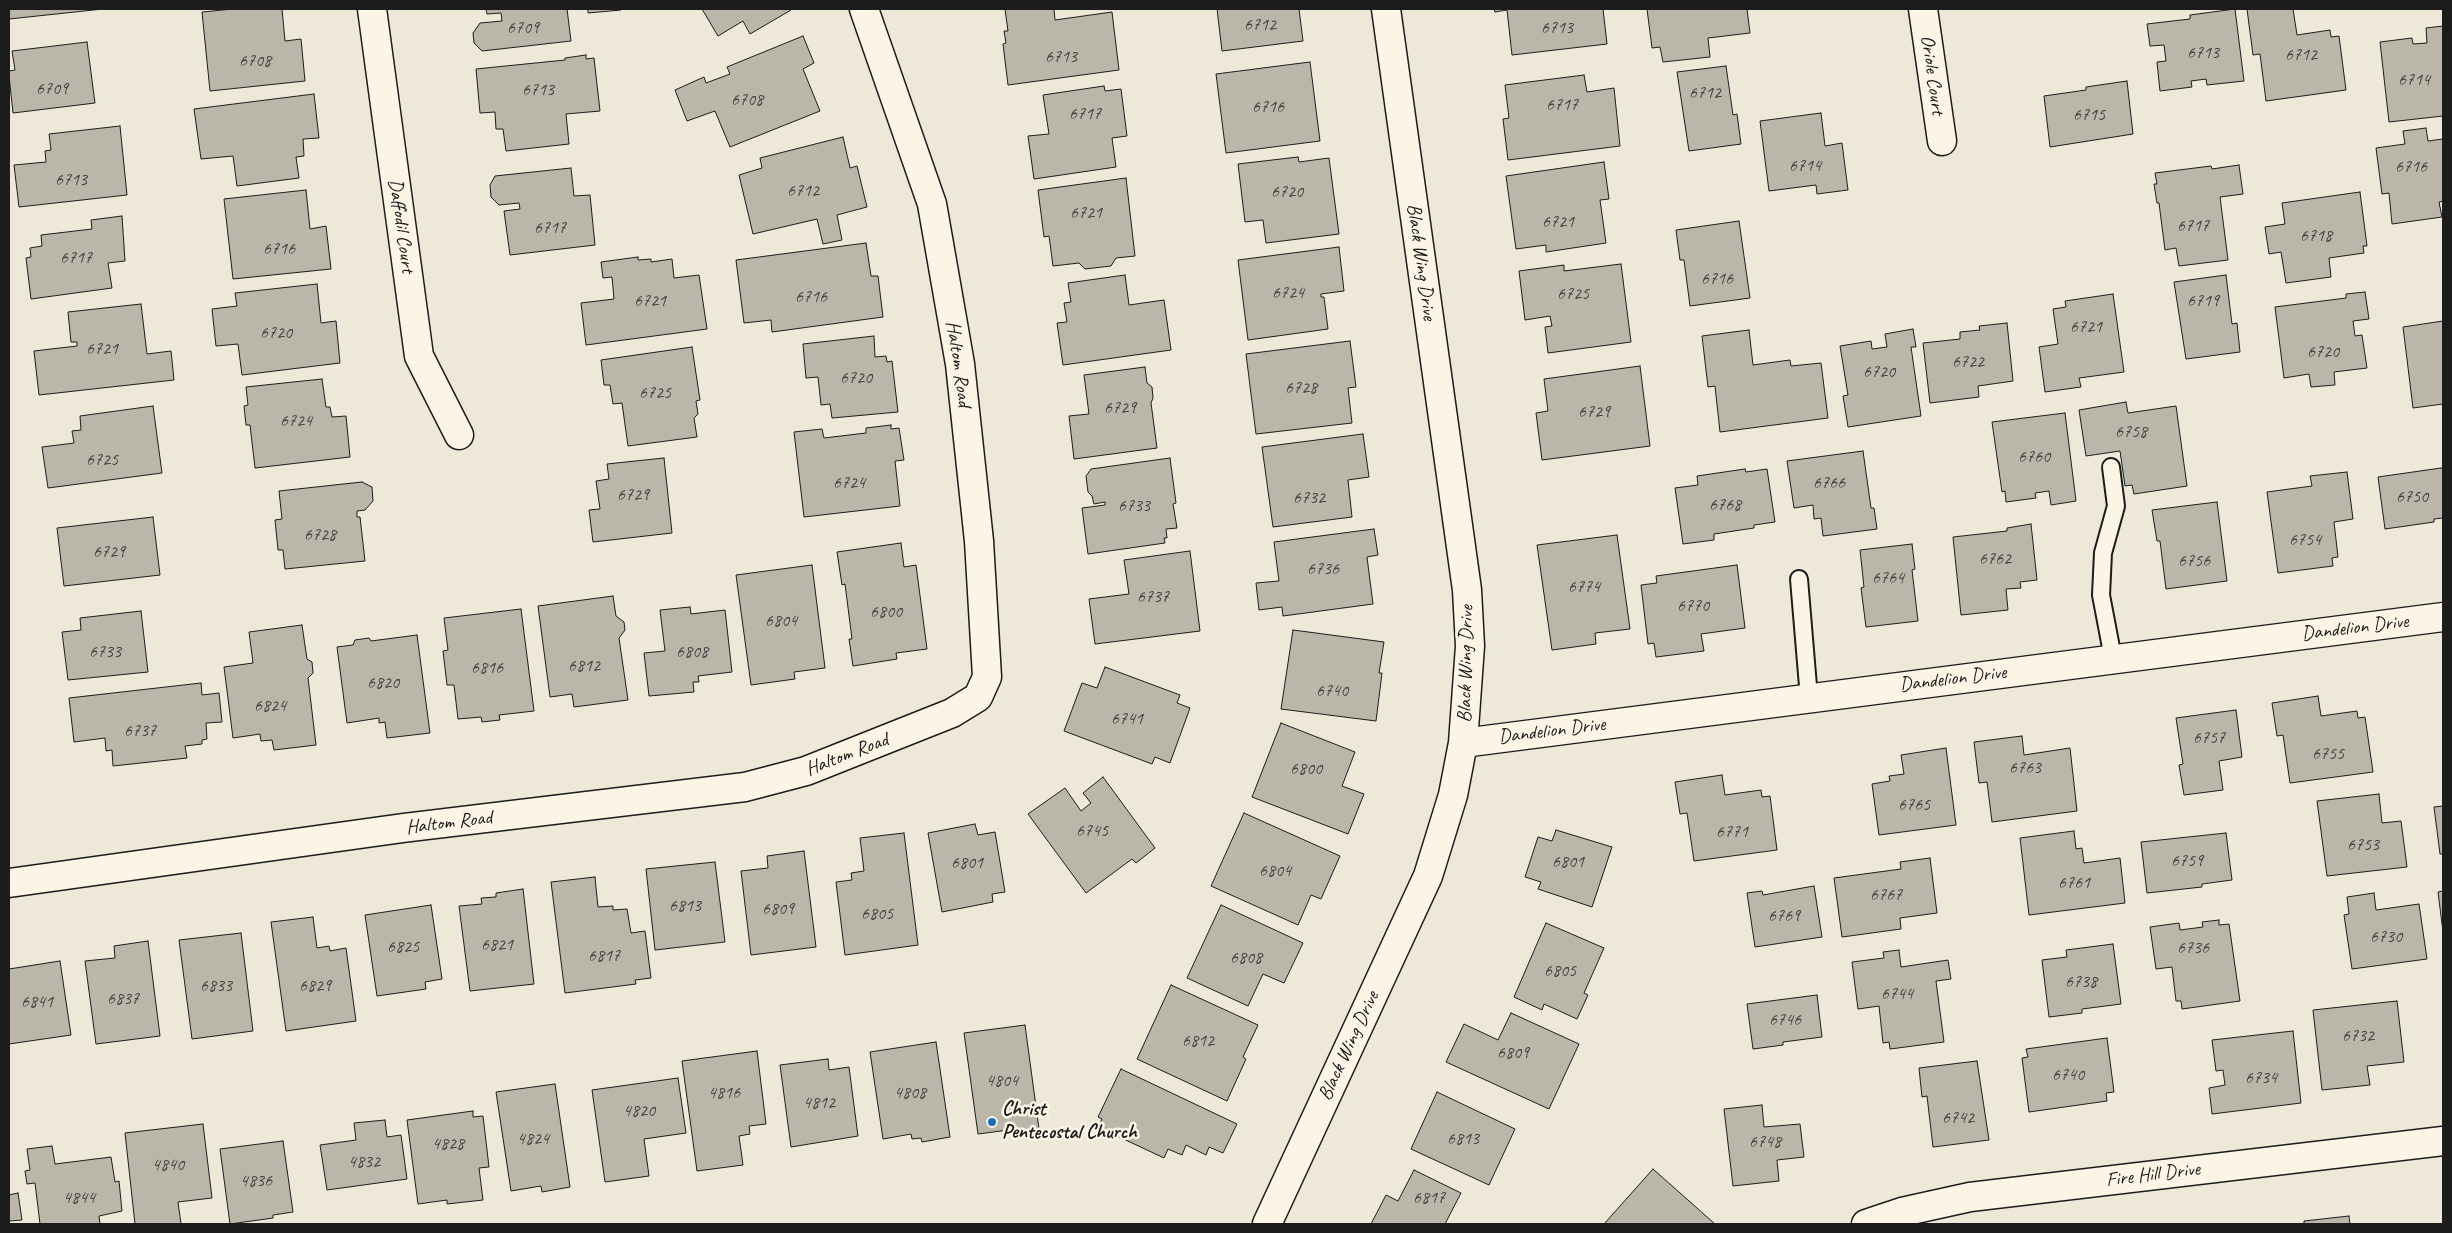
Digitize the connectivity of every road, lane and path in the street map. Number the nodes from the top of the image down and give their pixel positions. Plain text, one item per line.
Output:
1 (372, 9) edge
2 (864, 9) edge
3 (1386, 9) edge
4 (1923, 9) edge
5 (1942, 140) dead end
6 (459, 435) dead end
7 (2111, 467) dead end
8 (1799, 579) dead end
9 (2443, 617) edge
10 (2113, 658) junction
11 (1809, 698) junction
12 (1464, 743) junction
13 (9, 883) edge
14 (2443, 1141) edge
15 (1267, 1224) edge
16 (1866, 1224) edge

1 - 6 street, Daffodil Court
2 - 13 street, Haltom Road
3 - 12 street, Black Wing Drive
4 - 5 street, Oriole Court
7 - 10 lane
8 - 11 lane
9 - 10 street, Dandelion Drive
10 - 11 street, Dandelion Drive
11 - 12 street, Dandelion Drive
12 - 15 street, Black Wing Drive
14 - 16 street, Fire Hill Drive

